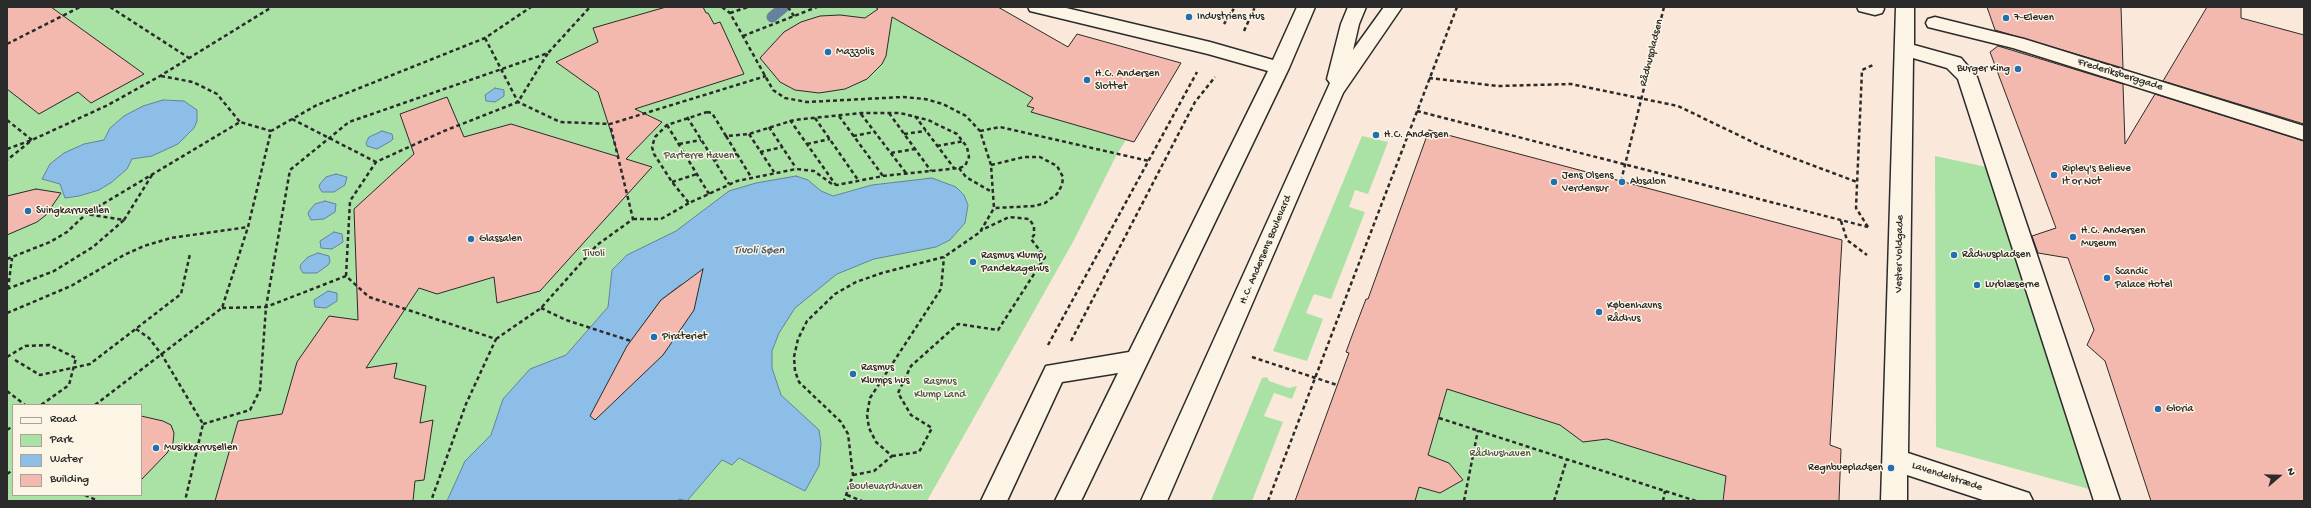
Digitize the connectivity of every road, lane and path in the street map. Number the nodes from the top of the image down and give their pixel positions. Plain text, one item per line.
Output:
1 (80, 7) edge
2 (110, 7) edge
3 (272, 7) edge
4 (531, 7) edge
5 (590, 7) edge
6 (722, 7) edge
7 (748, 7) edge
8 (788, 7) edge
9 (817, 7) edge
10 (1037, 7) edge
11 (1235, 7) edge
12 (1306, 7) edge
13 (1357, 7) edge
14 (1393, 7) edge
15 (1457, 7) edge
16 (1664, 7) edge
17 (1905, 7) edge
18 (730, 14) junction
19 (794, 16) junction
20 (1935, 23) dead end
21 (743, 36) junction
22 (485, 38) junction
23 (7, 44) edge
24 (1210, 48) junction
25 (1904, 49) junction
26 (548, 53) junction
27 (1232, 55) junction
28 (189, 58) junction
29 (1279, 68) junction
30 (501, 70) junction
31 (160, 76) junction
32 (766, 76) junction
33 (1429, 78) junction
34 (1334, 92) junction
35 (1641, 99) junction
36 (518, 102) junction
37 (1416, 111) junction
38 (861, 113) junction
39 (888, 113) junction
40 (839, 115) junction
41 (914, 115) junction
42 (687, 117) junction
43 (814, 118) junction
44 (292, 119) junction
45 (7, 120) edge
46 (790, 120) junction
47 (240, 122) junction
48 (610, 124) junction
49 (667, 125) junction
50 (769, 127) junction
51 (271, 131) junction
52 (926, 131) junction
53 (980, 131) junction
54 (874, 132) junction
55 (2304, 133) edge
56 (749, 134) junction
57 (904, 134) junction
58 (726, 136) junction
59 (853, 136) junction
60 (328, 138) junction
61 (830, 139) junction
62 (32, 140) junction
63 (701, 140) junction
64 (964, 141) junction
65 (679, 144) junction
66 (807, 144) junction
67 (937, 146) junction
68 (783, 147) junction
69 (7, 149) edge
70 (915, 149) junction
71 (760, 152) junction
72 (891, 153) junction
73 (737, 154) junction
74 (7, 160) edge
75 (714, 160) junction
76 (1149, 161) junction
77 (376, 162) junction
78 (1624, 164) junction
79 (991, 165) junction
80 (796, 168) junction
81 (954, 168) junction
82 (959, 168) junction
83 (931, 171) junction
84 (774, 172) junction
85 (906, 173) junction
86 (152, 174) junction
87 (697, 174) junction
88 (882, 176) junction
89 (751, 177) junction
90 (858, 180) junction
91 (1621, 181) dead end
92 (672, 182) junction
93 (1857, 182) dead end
94 (729, 184) junction
95 (835, 184) junction
96 (993, 192) junction
97 (709, 194) junction
98 (690, 203) junction
99 (994, 208) junction
100 (86, 214) junction
101 (633, 219) junction
102 (124, 220) junction
103 (248, 227) junction
104 (1868, 227) dead end
105 (980, 232) junction
106 (190, 254) dead end
107 (944, 257) junction
108 (12, 258) junction
109 (7, 259) edge
110 (346, 276) junction
111 (8, 289) edge
112 (222, 308) junction
113 (266, 308) junction
114 (541, 308) junction
115 (7, 313) edge
116 (136, 329) junction
117 (496, 339) junction
118 (631, 342) dead end
119 (1046, 348) dead end
120 (1224, 348) junction
121 (162, 355) junction
122 (7, 357) edge
123 (15, 360) dead end
124 (1136, 361) junction
125 (73, 368) junction
126 (1054, 373) junction
127 (1315, 378) junction
128 (1337, 385) dead end
129 (7, 391) edge
130 (24, 404) edge
131 (42, 404) edge
132 (96, 404) edge
133 (1439, 418) dead end
134 (203, 424) junction
135 (1478, 430) junction
136 (892, 456) junction
137 (1567, 459) junction
138 (1896, 460) junction
139 (853, 475) junction
140 (1665, 491) junction
141 (847, 495) junction
142 (87, 496) edge
143 (98, 501) edge
144 (180, 501) edge
145 (185, 501) edge
146 (431, 501) edge
147 (844, 501) edge
148 (862, 501) edge
149 (994, 501) edge
150 (1068, 501) edge
151 (1154, 501) edge
152 (1268, 501) edge
153 (1464, 501) edge
154 (1554, 501) edge
155 (1663, 501) edge
156 (1696, 501) edge
157 (1894, 501) edge
158 (2020, 501) edge
159 (2107, 501) edge

1 - 23 path
2 - 28 path
3 - 28 path
4 - 22 path
5 - 26 path
6 - 18 path
7 - 18 path
8 - 19 path
9 - 19 path
10 - 24 street
11 - 24 path
12 - 29 street
13 - 34 street
14 - 34 street, H.C. Andersens Boulevard
15 - 33 path
16 - 35 path, Rådhuspladsen
17 - 25 street, Vester Voldgade
18 - 21 path
19 - 21 path
20 - 55 street, Frederiksberggade
21 - 32 path
22 - 30 path
22 - 44 path
24 - 27 street
24 - 76 path
25 - 138 street, Vester Voldgade
25 - 159 street
26 - 30 path
26 - 36 path
27 - 29 street
27 - 126 path
28 - 31 path
29 - 124 street
30 - 36 path
30 - 60 path
31 - 47 path
31 - 62 path
32 - 48 path
32 - 53 path
33 - 35 path
33 - 37 path
34 - 120 street, H.C. Andersens Boulevard
35 - 78 path, Rådhuspladsen
35 - 93 path
36 - 48 path
36 - 77 path
37 - 78 path
37 - 127 path
38 - 39 path
38 - 40 path
38 - 54 path
39 - 41 path
39 - 57 path
40 - 43 path
40 - 59 path
41 - 52 path
41 - 64 path
42 - 49 path
42 - 58 path
42 - 63 path
43 - 46 path
43 - 61 path
44 - 51 path
44 - 60 path
45 - 62 path
46 - 50 path
46 - 66 path
47 - 51 path
47 - 86 path
48 - 101 path
49 - 65 path
49 - 92 path
50 - 56 path
50 - 68 path
51 - 103 path
52 - 57 path
52 - 67 path
53 - 76 path
53 - 79 path
54 - 59 path
54 - 72 path
56 - 58 path
56 - 71 path
57 - 70 path
58 - 73 path
59 - 88 path
60 - 77 path
60 - 113 path
61 - 66 path
61 - 90 path
62 - 69 path
62 - 74 path
63 - 65 path
63 - 75 path
64 - 67 path
64 - 82 path
65 - 87 path
66 - 95 path
67 - 81 path
68 - 71 path
68 - 80 path
70 - 72 path
70 - 83 path
71 - 84 path
72 - 85 path
73 - 75 path
73 - 89 path
75 - 94 path
76 - 119 path
77 - 110 path
78 - 91 path, Rådhuspladsen
78 - 104 path
79 - 96 path
79 - 99 path
80 - 84 path
80 - 95 path
81 - 82 path
81 - 83 path
82 - 96 path
83 - 85 path
84 - 89 path
85 - 88 path
86 - 100 path
86 - 102 path
87 - 92 path
87 - 97 path
88 - 90 path
89 - 94 path
90 - 95 path
92 - 98 path
94 - 97 path
96 - 99 path
97 - 98 path
98 - 101 path
99 - 105 path
100 - 102 path
100 - 108 path
101 - 114 path
102 - 111 path
103 - 112 path
103 - 115 path
105 - 107 path
105 - 136 path
106 - 116 path
107 - 136 path
107 - 139 path
108 - 109 path
108 - 111 path
110 - 113 path
110 - 117 path
112 - 113 path
112 - 121 path
113 - 134 path
114 - 117 path
114 - 118 path
116 - 121 path
116 - 125 path
117 - 146 path
120 - 127 path
120 - 151 street, H.C. Andersens Boulevard
121 - 132 path
121 - 134 path
122 - 125 path
123 - 125 path
124 - 126 street
124 - 150 street
125 - 131 path
126 - 149 street
127 - 128 path
127 - 152 path
129 - 130 path
133 - 135 path
134 - 145 path
135 - 137 path
135 - 153 path
136 - 139 path
137 - 140 path
137 - 154 path
138 - 157 street, Vester Voldgade
138 - 158 street, Lavendelstræde
139 - 141 path
140 - 155 path
140 - 156 path
141 - 147 path
141 - 148 path
142 - 143 path
144 - 145 path

